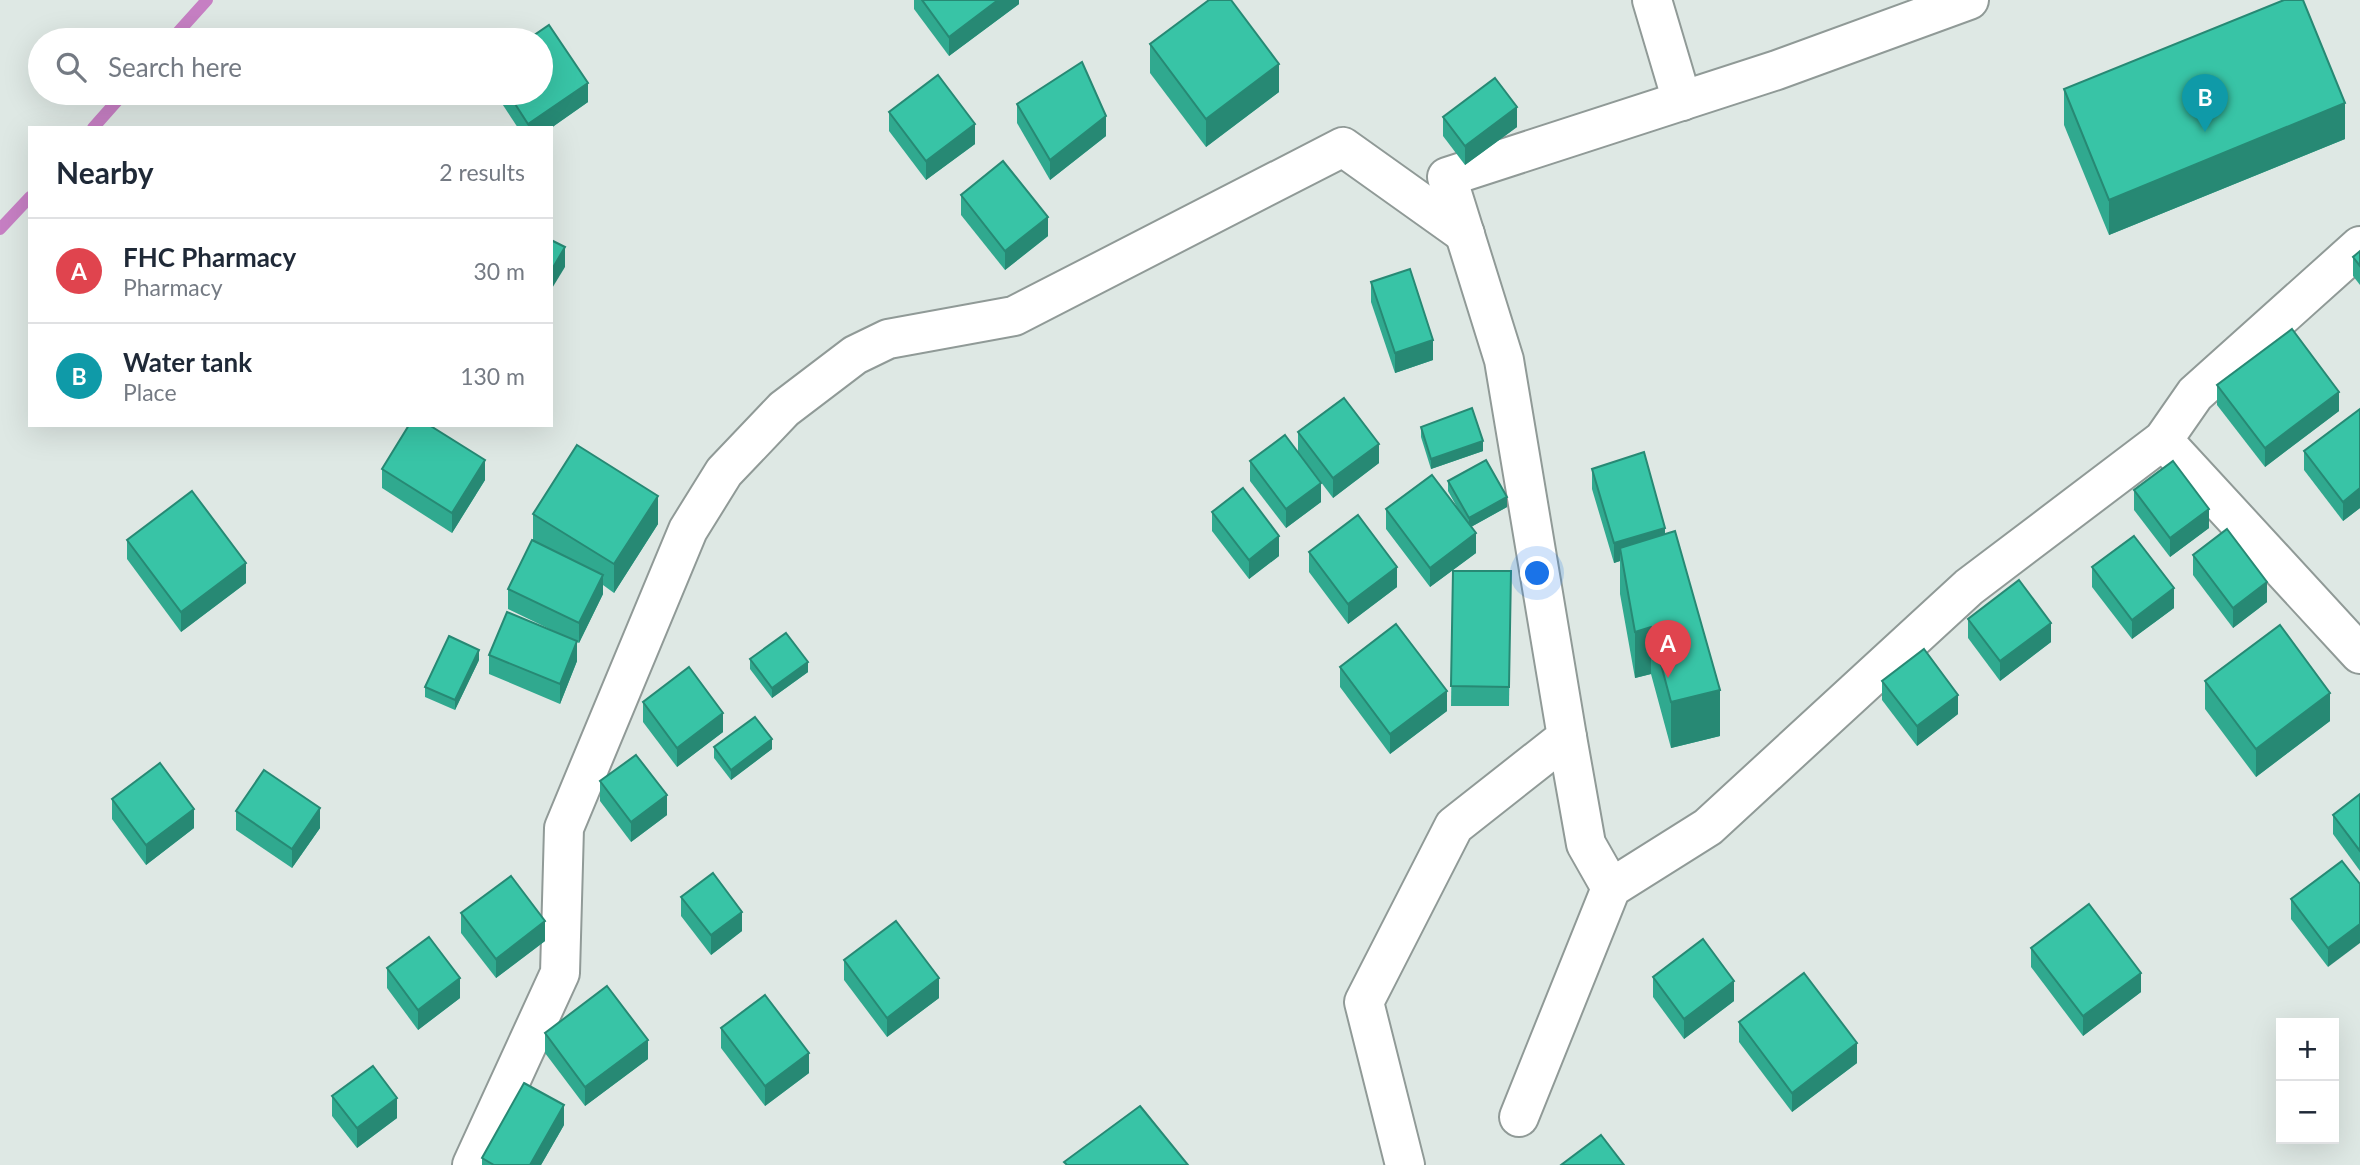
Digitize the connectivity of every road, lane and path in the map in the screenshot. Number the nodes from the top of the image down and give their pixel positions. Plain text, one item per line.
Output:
1 (1652, 0) edge
2 (1969, 0) edge
3 (1682, 101) junction
4 (1465, 234) junction
5 (2360, 246) edge
6 (2163, 440) junction
7 (2360, 654) edge
8 (1567, 737) junction
9 (1611, 888) junction
10 (1520, 1117) dead end
11 (472, 1165) edge
12 (1405, 1165) edge

1 - 3 street
2 - 3 street
3 - 4 street
4 - 8 street
4 - 11 street
5 - 6 street
6 - 7 street
6 - 9 street
8 - 9 street
8 - 12 street
9 - 10 street

